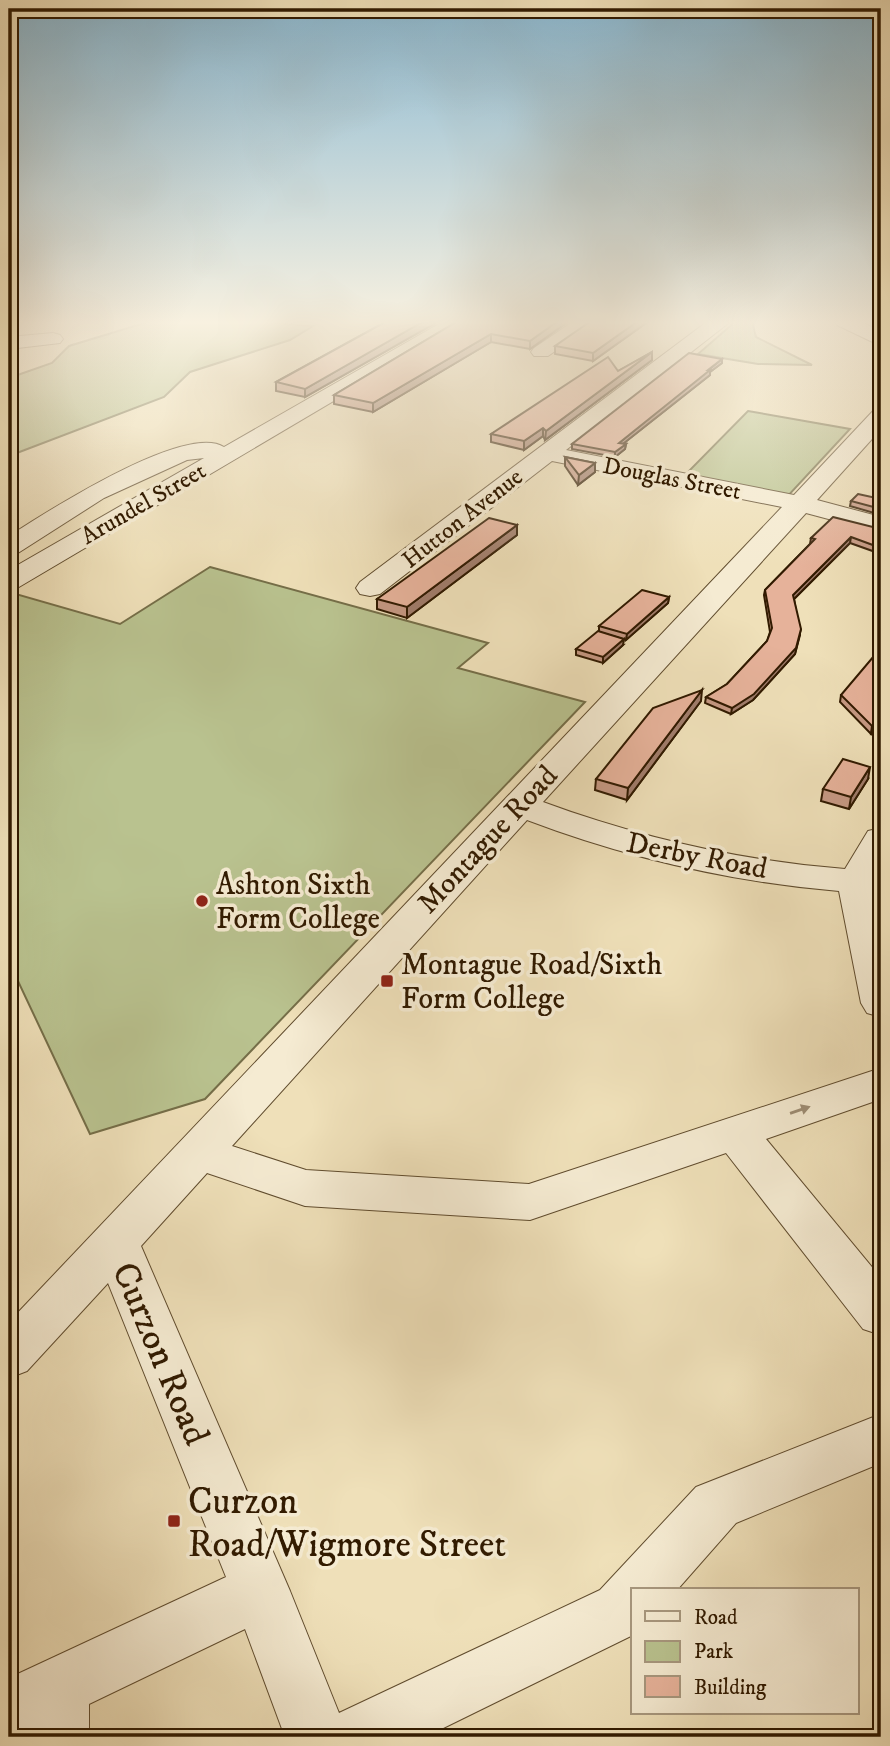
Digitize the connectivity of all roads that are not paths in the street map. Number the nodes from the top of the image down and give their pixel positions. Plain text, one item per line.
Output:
1 (314, 402) edge
2 (613, 402) edge
3 (881, 416) edge
4 (239, 448) junction
5 (546, 453) junction
6 (799, 503) junction
7 (881, 525) edge
8 (9, 547) edge
9 (9, 581) edge
10 (370, 588) dead end
11 (518, 805) junction
12 (881, 839) edge
13 (869, 881) edge
14 (881, 1003) edge
15 (881, 1083) edge
16 (735, 1132) junction
17 (198, 1152) junction
18 (116, 1241) junction
19 (881, 1314) edge
20 (9, 1356) edge
21 (881, 1438) edge
22 (641, 1588) edge
23 (261, 1591) junction
24 (631, 1599) edge
25 (41, 1711) edge
26 (317, 1737) edge
27 (358, 1737) edge

1 - 4 street, Arundel Street
2 - 5 street, Hutton Avenue
3 - 6 street, Montague Road
4 - 8 street
4 - 9 street, Arundel Street
5 - 6 street, Douglas Street
5 - 10 street, Hutton Avenue
6 - 7 street, Douglas Street
6 - 11 street, Montague Road
11 - 13 street, Derby Road
11 - 17 street, Montague Road
12 - 13 street
13 - 14 street
16 -> 15 street
16 - 17 street
16 - 19 street
17 - 18 street, Montague Road
18 - 20 street, Montague Road
18 - 23 street, Curzon Road
21 - 22 street
23 - 25 street
23 - 26 street, Curzon Road
24 - 27 street

